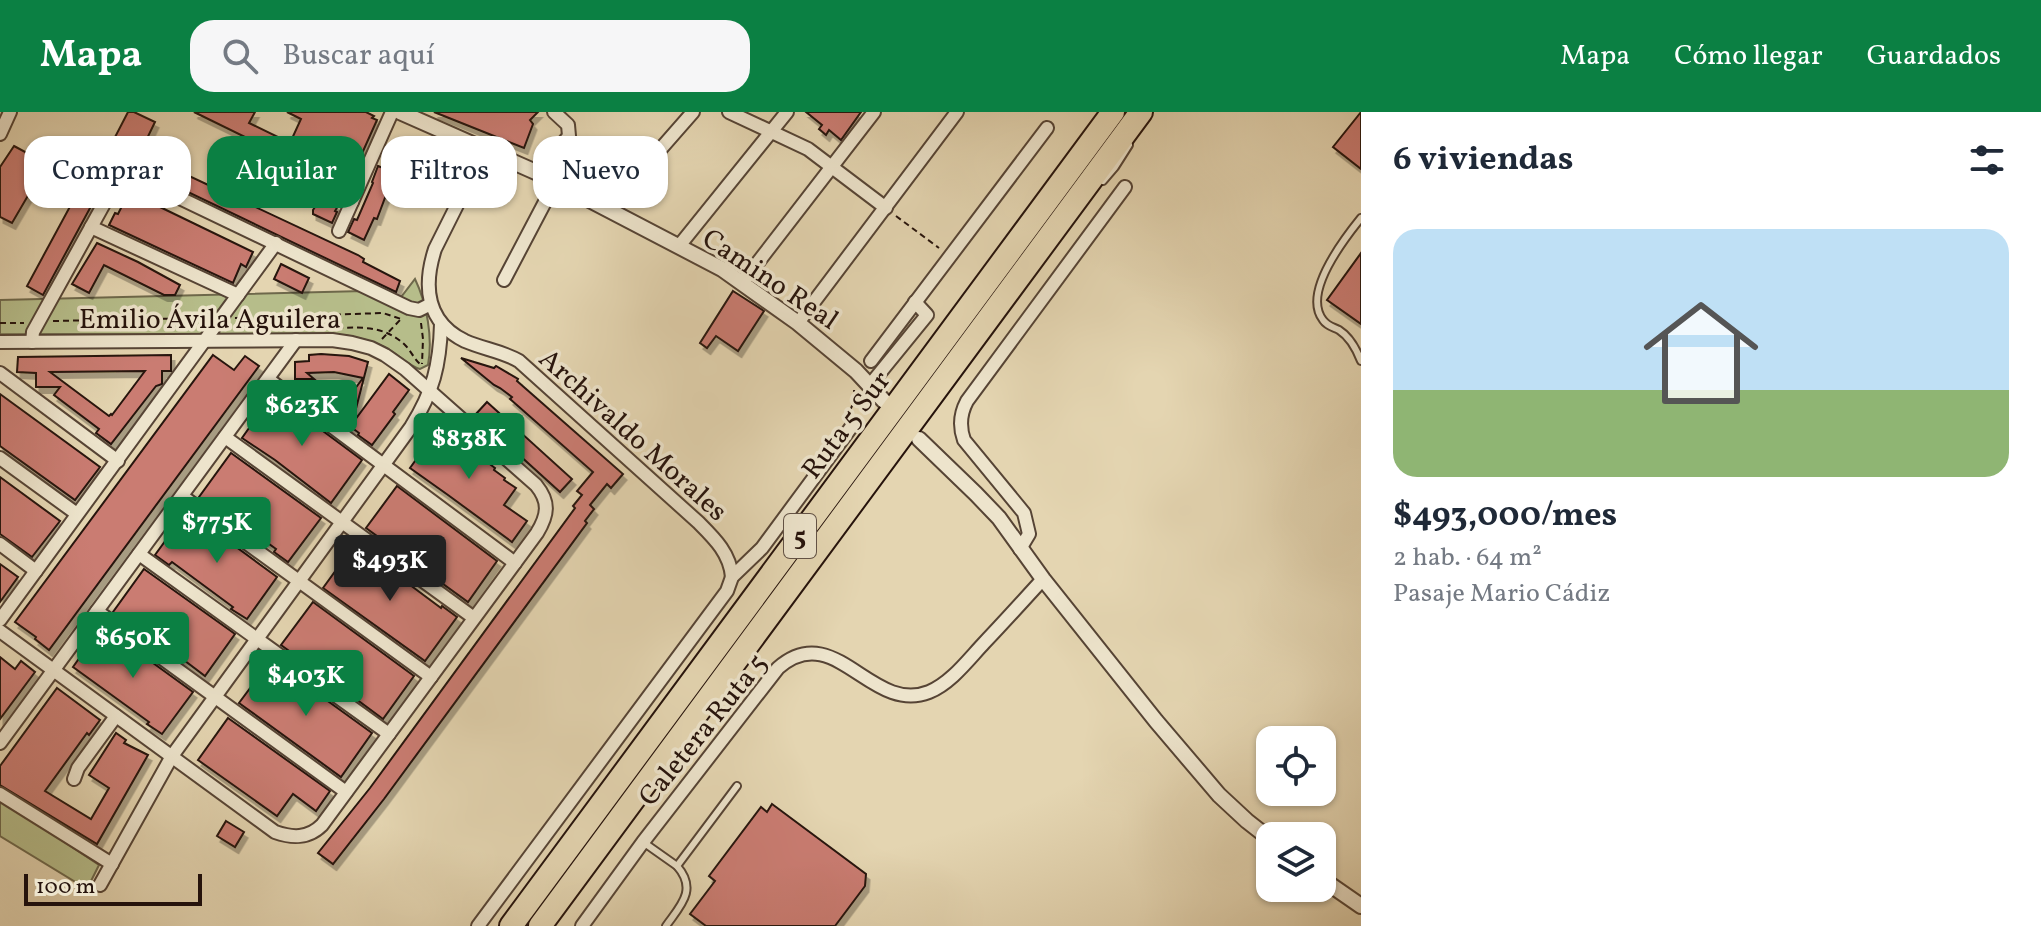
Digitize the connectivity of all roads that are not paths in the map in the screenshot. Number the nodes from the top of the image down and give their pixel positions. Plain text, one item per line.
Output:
1 (8, 112) edge
2 (392, 112) edge
3 (400, 112) edge
4 (554, 112) edge
5 (693, 112) edge
6 (729, 112) edge
7 (787, 112) edge
8 (874, 112) edge
9 (957, 112) edge
10 (1113, 112) edge
11 (1141, 112) edge
12 (1047, 128) dead end
13 (771, 133) junction
14 (0, 134) edge
15 (455, 136) edge
16 (569, 136) edge
17 (832, 166) junction
18 (365, 173) edge
19 (1125, 187) dead end
20 (349, 208) edge
21 (456, 208) edge
22 (542, 208) edge
23 (886, 208) junction
24 (608, 209) joint
25 (1361, 218) edge
26 (91, 227) junction
27 (339, 231) dead end
28 (276, 243) junction
29 (679, 246) junction
30 (504, 280) dead end
31 (742, 283) junction
32 (238, 295) junction
33 (915, 302) junction
34 (425, 307) junction
35 (798, 323) junction
36 (441, 324) junction
37 (206, 340) junction
38 (296, 340) junction
39 (0, 342) edge
40 (32, 342) junction
41 (871, 361) dead end
42 (1361, 361) edge
43 (0, 373) edge
44 (268, 379) junction
45 (870, 385) junction
46 (431, 391) junction
47 (884, 401) dead end
48 (855, 422) road end
49 (225, 437) junction
50 (919, 439) dead end
51 (0, 458) edge
52 (118, 461) junction
53 (384, 465) junction
54 (182, 496) junction
55 (77, 514) junction
56 (342, 522) junction
57 (0, 544) edge
58 (1020, 549) junction
59 (139, 554) junction
60 (515, 563) junction
61 (36, 571) junction
62 (732, 577) junction
63 (1043, 579) junction
64 (299, 581) junction
65 (97, 611) junction
66 (474, 618) junction
67 (0, 620) edge
68 (0, 631) edge
69 (257, 639) junction
70 (53, 671) junction
71 (431, 677) junction
72 (215, 697) junction
73 (116, 716) junction
74 (389, 734) junction
75 (0, 743) edge
76 (172, 756) junction
77 (74, 779) dead end
78 (737, 786) dead end
79 (346, 792) junction
80 (0, 794) edge
81 (1256, 827) edge
82 (643, 842) junction
83 (112, 864) junction
84 (677, 866) junction
85 (100, 885) dead end
86 (1336, 889) edge
87 (1361, 906) edge
88 (478, 926) edge
89 (511, 926) edge
90 (540, 926) edge
91 (582, 926) edge
92 (666, 926) edge

1 - 14 street
2 - 18 street
3 - 15 street, Camino Real
4 - 16 street
5 - 24 street
6 - 13 street
7 - 13 street
8 - 17 street
9 - 23 street
10 - 89 highway, Ruta 5 Sur / 5
11 - 90 highway, Ruta 5 Sur / 5
12 - 33 street
13 - 17 street
13 - 29 street
17 - 23 street
17 - 31 street
19 - 58 street
20 - 27 street
21 - 34 street
22 - 30 street
23 - 35 street
24 - 29 street, Camino Real
25 - 42 lane
26 - 28 street
26 - 32 street
26 - 40 street
28 - 32 street
28 - 34 street
29 - 31 street, Camino Real
31 - 35 street, Camino Real
32 - 37 street
33 - 41 street
33 - 45 street
34 - 36 street
35 - 45 street, Camino Real
36 - 46 street
36 - 62 street, Archivaldo Morales
37 - 38 street, Emilio Ávila Aguilera
37 - 40 street, Emilio Ávila Aguilera
37 - 52 street
38 - 44 street
38 - 46 street, Emilio Ávila Aguilera
39 - 40 street, Emilio Ávila Aguilera
43 - 52 street
44 - 49 street
44 - 53 street
45 - 47 street, Camino Real
46 - 53 street
46 - 60 street, Emilio Ávila Aguilera
48 - 62 street, Caletera Ruta 5
49 - 54 street
49 - 56 street
50 - 58 street
51 - 55 street
52 - 55 street
53 - 56 street
53 - 60 street
54 - 59 street
54 - 64 street
55 - 61 street
56 - 64 street
56 - 66 street
57 - 61 street
58 - 63 street
59 - 65 street
59 - 69 street
60 - 66 street
61 - 67 street
62 - 88 street, Caletera Ruta 5
63 - 81 street
63 - 82 street, Caletera Ruta 5
64 - 69 street
64 - 71 street
65 - 70 street
65 - 72 street
66 - 71 street
68 - 70 street
69 - 72 street
69 - 74 street
70 - 73 street
70 - 75 street
71 - 74 street
72 - 76 street
72 - 79 street
73 - 76 street
73 - 77 street
74 - 79 street
76 - 79 street
76 - 83 street
78 - 84 lane
80 - 83 street
82 - 84 lane
82 - 91 street, Caletera Ruta 5
83 - 85 street
84 - 92 lane
86 - 87 street

